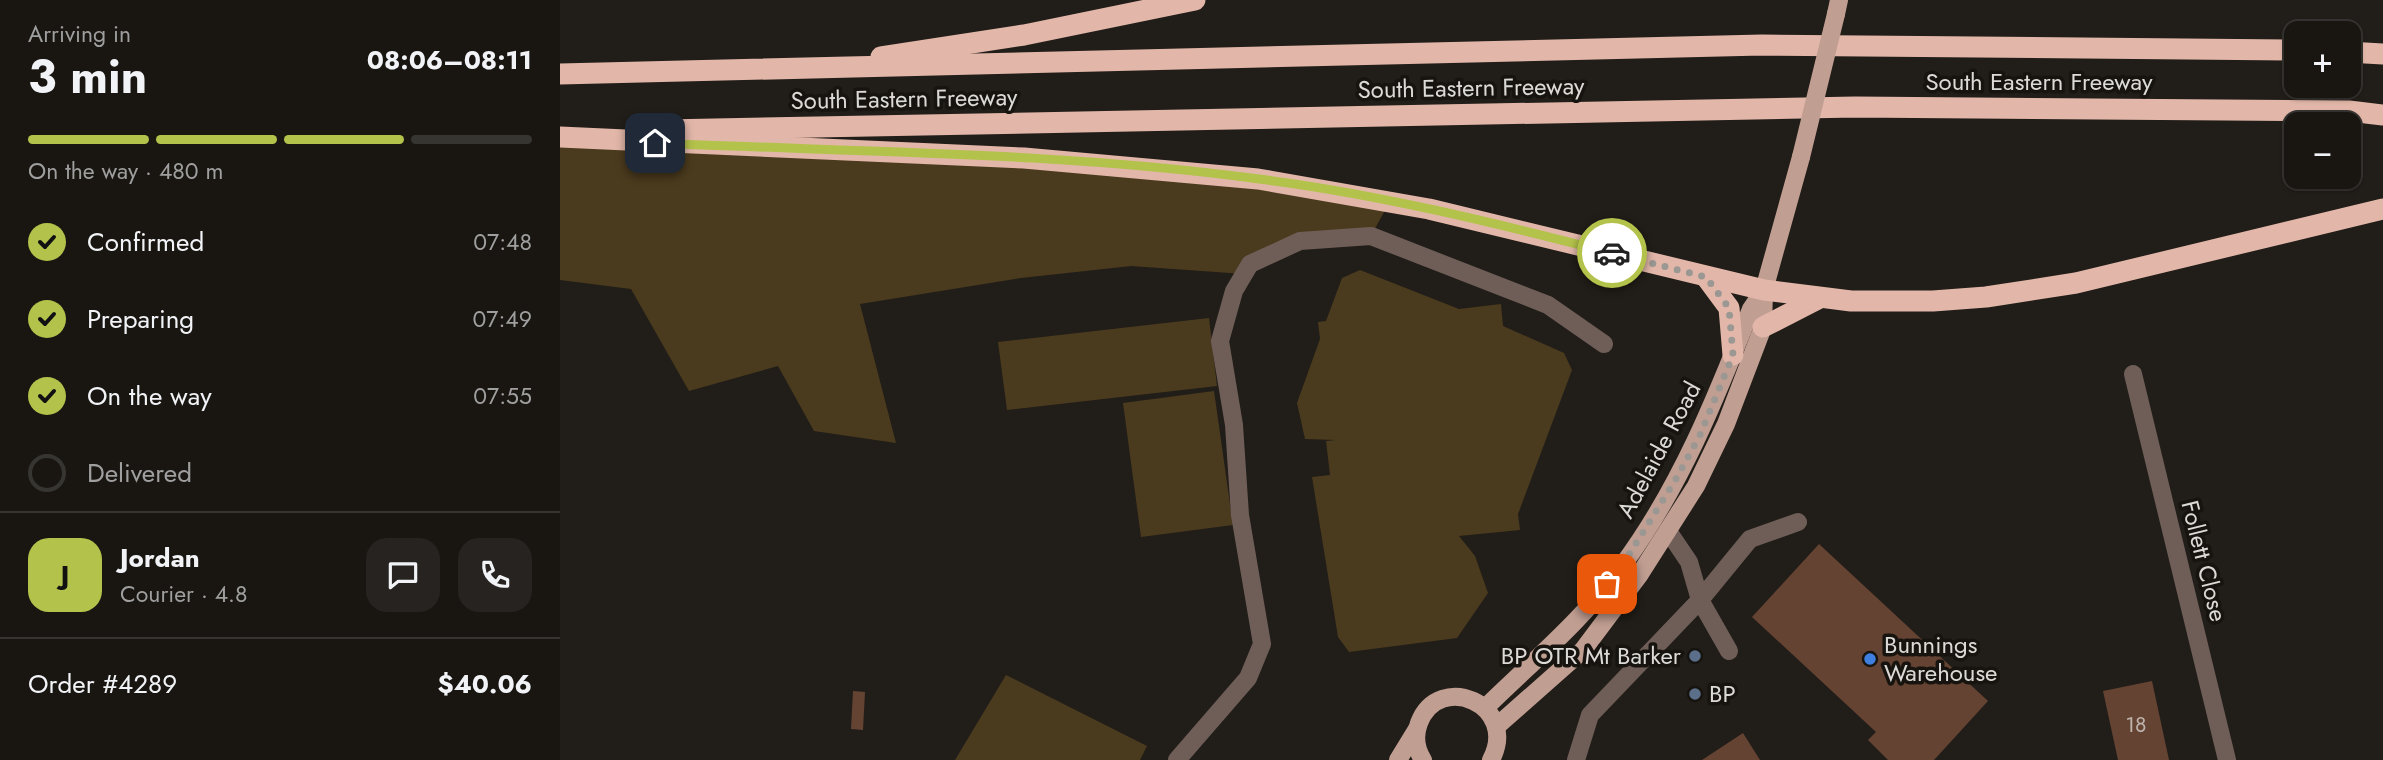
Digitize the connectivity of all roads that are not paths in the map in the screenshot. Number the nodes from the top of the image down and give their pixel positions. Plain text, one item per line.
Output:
1 (1195, 0) edge
2 (1837, 7) edge
3 (2284, 50) edge
4 (2361, 53) edge
5 (2383, 54) edge
6 (810, 69) junction
7 (560, 74) edge
8 (2383, 115) edge
9 (560, 134) edge
10 (2383, 209) edge
11 (1706, 277) junction
12 (1764, 290) junction
13 (1818, 299) junction
14 (1763, 327) junction
15 (1604, 344) dead end
16 (1733, 355) junction
17 (2133, 374) dead end
18 (1798, 522) dead end
19 (1668, 531) junction
20 (1700, 600) junction
21 (1729, 651) dead end
22 (1485, 708) junction
23 (1497, 726) junction
24 (1417, 729) junction
25 (1177, 760) edge
26 (1398, 760) edge
27 (1423, 760) edge
28 (1491, 760) edge
29 (1576, 760) edge
30 (2227, 760) edge

1 - 6 highway
2 - 12 main road, Adelaide Road, bridge
3 - 6 highway, South Eastern Freeway
4 - 5 highway
6 - 7 highway, South Eastern Freeway
8 - 9 highway, South Eastern Freeway
9 - 11 highway
10 - 13 highway
11 - 12 highway
11 - 16 highway
12 - 13 highway
12 - 14 main road, Adelaide Road
12 - 16 main road, Adelaide Road
13 - 14 highway
14 - 19 main road, Adelaide Road
15 - 25 street
16 - 22 main road, Adelaide Road
17 - 30 street, Follett Close
18 - 20 street
19 - 20 street
19 - 23 main road, Adelaide Road
20 - 21 street
20 - 29 street
22 - 23 main road
22 - 24 main road
23 - 28 main road
24 - 26 main road
24 - 27 main road

